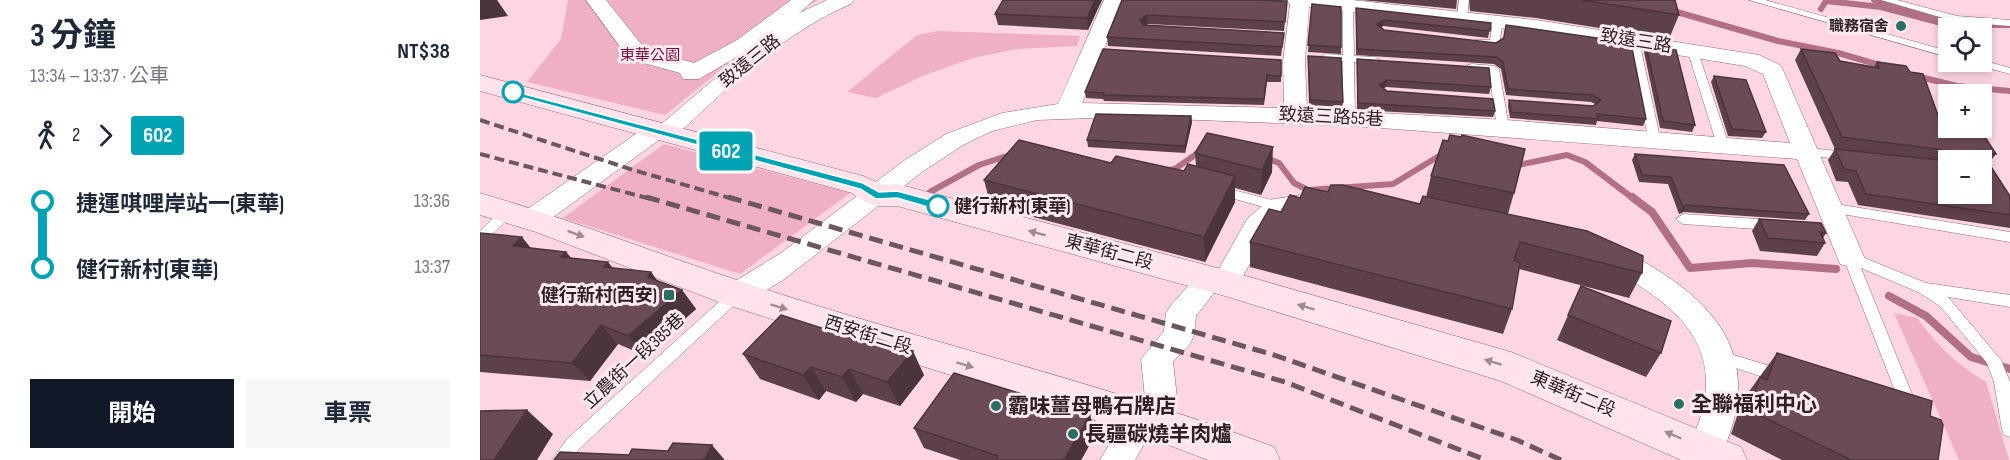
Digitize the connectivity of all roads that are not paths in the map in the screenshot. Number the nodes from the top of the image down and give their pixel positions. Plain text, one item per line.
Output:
1 (596, 0) edge
2 (804, 0) edge
3 (844, 0) edge
4 (1114, 0) edge
5 (1298, 0) edge
6 (1754, 0) edge
7 (1886, 0) edge
8 (1348, 4) junction
9 (1463, 8) edge
10 (1498, 21) junction
11 (2010, 23) edge
12 (1462, 40) edge
13 (1634, 40) junction
14 (1692, 49) junction
15 (1938, 51) edge
16 (1297, 52) junction
17 (1349, 59) junction
18 (1383, 61) edge
19 (1461, 66) edge
20 (1992, 66) edge
21 (2010, 71) edge
22 (480, 83) edge
23 (1067, 110) junction
24 (1296, 115) junction
25 (1349, 117) junction
26 (1503, 129) junction
27 (659, 133) junction
28 (1654, 138) junction
29 (1723, 145) junction
30 (1808, 152) junction
31 (1867, 158) edge
32 (1209, 188) edge
33 (876, 196) junction
34 (1347, 201) edge
35 (1278, 206) junction
36 (507, 212) edge
37 (1683, 219) dead end
38 (1830, 222) junction
39 (1790, 226) edge
40 (2010, 237) edge
41 (480, 238) edge
42 (1579, 246) edge
43 (1850, 257) junction
44 (1212, 288) junction
45 (1923, 288) junction
46 (736, 294) junction
47 (2010, 301) edge
48 (1720, 357) junction
49 (1800, 382) edge
50 (1151, 408) junction
51 (1891, 411) edge
52 (2010, 430) edge
53 (1717, 455) edge
54 (561, 460) edge
55 (1117, 460) edge
56 (1258, 460) edge

1 - 2 street
3 - 27 street, 致遠三路
4 - 23 street
5 - 8 street, 致遠三路
5 - 16 street
6 - 15 lane
7 - 11 lane
8 - 9 street, 致遠三路
8 - 17 lane
9 - 10 street, 致遠三路
10 - 12 lane
10 - 13 street, 致遠三路
13 - 14 street, 致遠三路
13 - 28 lane
14 - 29 lane
14 - 30 street, 致遠三路
16 - 17 lane
16 - 24 street
17 - 18 lane
17 - 25 lane
19 - 26 lane
20 - 21 lane
22 - 27 street, 東華街二段
23 - 24 street, 致遠三路55巷
23 - 33 street, 致遠三路55巷
24 - 25 street, 致遠三路55巷
25 - 26 street, 致遠三路55巷
26 - 28 street, 致遠三路55巷
27 - 33 street, 東華街二段
27 - 36 street, 致遠三路
28 - 29 street, 致遠三路55巷
29 - 30 street, 致遠三路55巷
30 - 31 lane
30 - 38 street, 致遠三路
32 - 35 lane
44 -> 33 street, 東華街二段
33 - 46 street, 致遠三路55巷
34 - 35 street
35 - 44 street
36 - 41 lane
36 -> 46 street, 西安街二段
37 - 39 lane
38 - 40 lane
38 - 43 street, 致遠三路
42 - 48 street
43 - 45 lane
43 - 51 lane
44 - 50 street
53 -> 44 street, 東華街二段
45 - 47 lane
45 - 52 lane
46 -> 50 street, 西安街二段
46 - 54 lane, 立農街一段385巷
48 - 49 lane
48 - 53 street
50 - 55 street
50 - 56 street, 西安街二段

